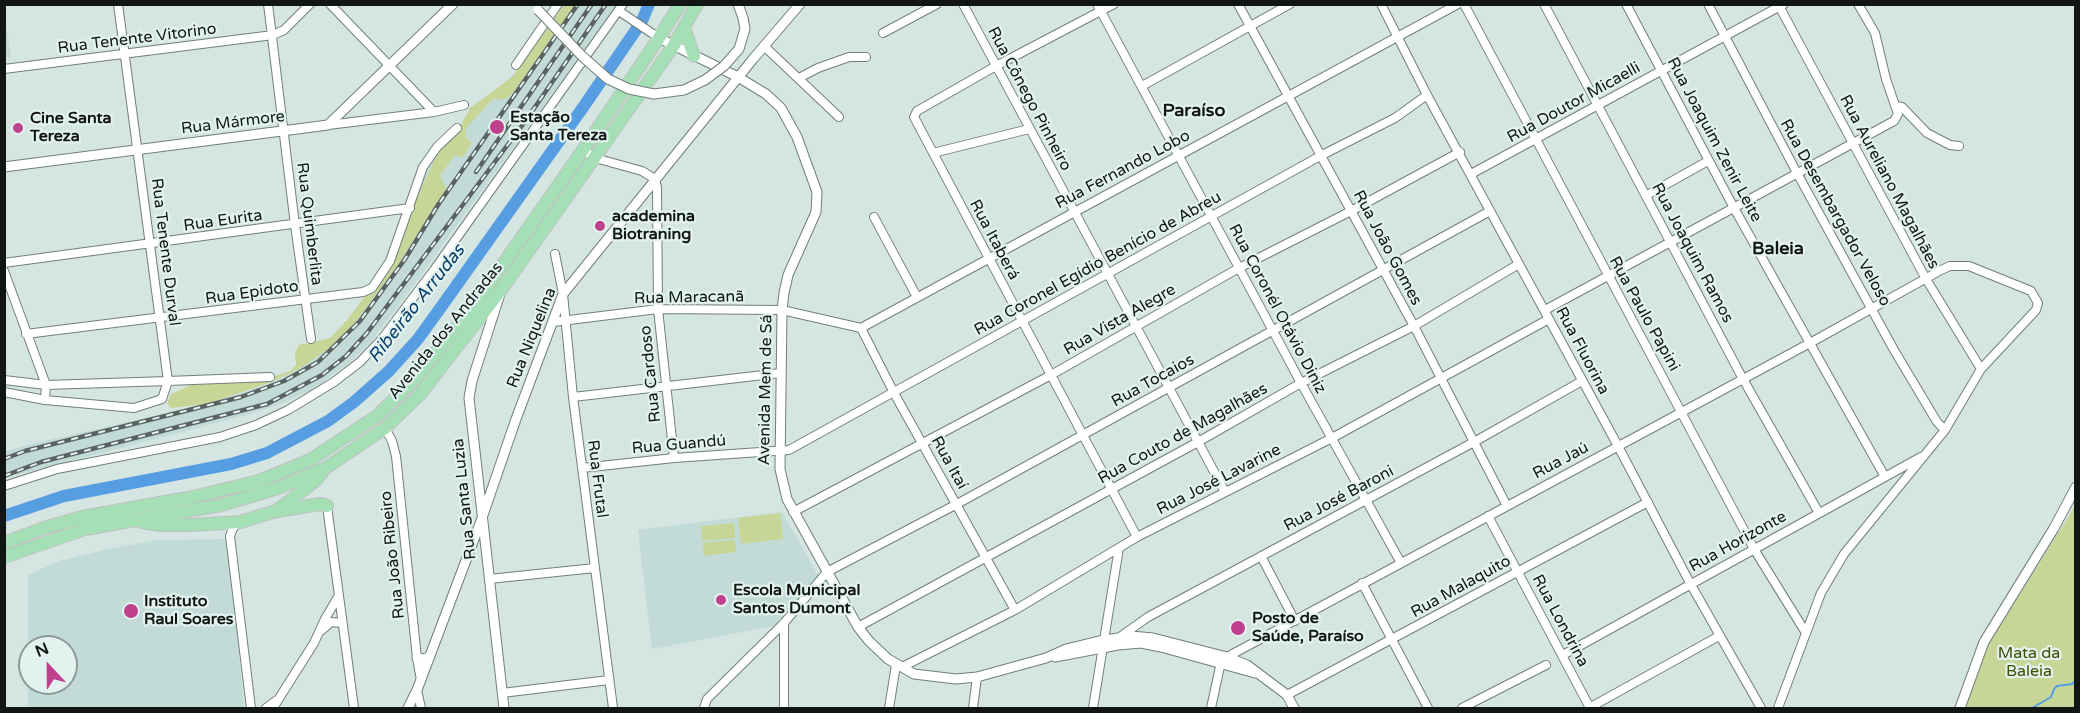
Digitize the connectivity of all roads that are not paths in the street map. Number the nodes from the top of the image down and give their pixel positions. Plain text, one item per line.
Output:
1 (118, 4) edge
2 (268, 4) edge
3 (310, 4) edge
4 (330, 4) edge
5 (453, 4) edge
6 (558, 4) edge
7 (680, 4) edge
8 (697, 4) edge
9 (738, 4) edge
10 (800, 4) edge
11 (937, 4) edge
12 (963, 4) edge
13 (1114, 4) edge
14 (1238, 4) edge
15 (1290, 4) edge
16 (1381, 4) edge
17 (1458, 4) edge
18 (1464, 4) edge
19 (1544, 4) edge
20 (1626, 4) edge
21 (1708, 4) edge
22 (1858, 4) edge
23 (1781, 5) edge
24 (536, 7) edge
25 (621, 8) edge
26 (1099, 8) edge
27 (1250, 25) junction
28 (684, 28) junction
29 (883, 33) dead end
30 (273, 35) junction
31 (1398, 37) junction
32 (1725, 37) junction
33 (659, 38) junction
34 (674, 45) junction
35 (764, 46) junction
36 (125, 54) junction
37 (696, 57) junction
38 (866, 57) dead end
39 (663, 59) junction
40 (516, 65) dead end
41 (996, 66) junction
42 (388, 67) junction
43 (4, 69) edge
44 (1662, 71) junction
45 (738, 77) junction
46 (800, 78) junction
47 (1142, 86) junction
48 (1427, 95) junction
49 (1289, 97) junction
50 (464, 105) dead end
51 (1598, 106) junction
52 (1896, 106) junction
53 (434, 112) junction
54 (839, 117) dead end
55 (328, 124) junction
56 (457, 128) dead end
57 (1029, 129) junction
58 (285, 131) junction
59 (1536, 141) junction
60 (1853, 143) junction
61 (1959, 146) dead end
62 (138, 150) junction
63 (583, 150) junction
64 (1460, 152) junction
65 (933, 153) junction
66 (1178, 155) junction
67 (1322, 155) junction
68 (595, 158) junction
69 (1708, 161) junction
70 (4, 167) edge
71 (1797, 173) junction
72 (1471, 174) junction
73 (654, 179) junction
74 (1647, 195) junction
75 (410, 208) junction
76 (1734, 208) junction
77 (1351, 211) junction
78 (1490, 211) junction
79 (1073, 212) junction
80 (1211, 216) junction
81 (874, 217) dead end
82 (295, 225) junction
83 (1671, 243) junction
84 (151, 244) junction
85 (555, 254) dead end
86 (988, 260) junction
87 (4, 263) edge
88 (1519, 264) junction
89 (1239, 268) junction
90 (1383, 271) junction
91 (4, 272) edge
92 (1108, 273) junction
93 (1608, 277) junction
94 (1926, 279) junction
95 (501, 290) junction
96 (563, 294) junction
97 (917, 297) junction
98 (305, 299) junction
99 (1873, 308) junction
100 (658, 309) junction
101 (782, 310) junction
102 (1545, 310) junction
103 (160, 319) junction
104 (1549, 319) junction
105 (566, 321) junction
106 (1022, 321) junction
107 (553, 322) junction
108 (1414, 326) junction
109 (1136, 327) junction
110 (861, 328) junction
111 (1273, 331) junction
112 (26, 334) junction
113 (311, 339) dead end
114 (1810, 343) junction
115 (1981, 369) junction
116 (781, 373) junction
117 (1051, 375) junction
118 (270, 377) dead end
119 (1440, 378) junction
120 (1743, 379) junction
121 (4, 380) edge
122 (168, 381) junction
123 (1582, 381) junction
124 (1301, 384) junction
125 (46, 385) junction
126 (666, 387) junction
127 (1169, 388) junction
128 (4, 392) edge
129 (894, 393) junction
130 (573, 397) junction
131 (45, 400) junction
132 (1682, 411) junction
133 (385, 428) junction
134 (1945, 430) junction
135 (1083, 435) junction
136 (1332, 438) junction
137 (1198, 442) junction
138 (1474, 442) junction
139 (922, 443) junction
140 (1618, 446) junction
141 (779, 451) junction
142 (1927, 453) junction
143 (674, 458) junction
144 (327, 467) junction
145 (582, 468) junction
146 (1884, 477) junction
147 (4, 486) edge
148 (2076, 487) edge
149 (1112, 488) junction
150 (1225, 492) junction
151 (1365, 501) junction
152 (1648, 502) junction
153 (957, 504) junction
154 (1507, 506) junction
155 (327, 507) joint
156 (276, 511) junction
157 (793, 512) junction
158 (1819, 513) junction
159 (1488, 516) junction
160 (482, 518) junction
161 (132, 520) junction
162 (240, 522) junction
163 (1137, 537) junction
164 (4, 543) edge
165 (1119, 548) junction
166 (1755, 549) junction
167 (468, 555) junction
168 (487, 555) junction
169 (1261, 556) junction
170 (4, 557) edge
171 (986, 558) junction
172 (1401, 563) junction
173 (595, 568) junction
174 (1519, 571) junction
175 (827, 572) junction
176 (489, 579) junction
177 (1362, 583) junction
178 (1690, 583) junction
179 (338, 597) junction
180 (1014, 610) junction
181 (1295, 621) junction
182 (342, 623) junction
183 (784, 623) junction
184 (858, 627) junction
185 (321, 631) junction
186 (1806, 633) junction
187 (1719, 636) junction
188 (1392, 640) junction
189 (1116, 641) junction
190 (1102, 644) junction
191 (1563, 655) junction
192 (429, 657) junction
193 (417, 658) junction
194 (1224, 660) junction
195 (1546, 665) dead end
196 (899, 666) junction
197 (977, 676) junction
198 (421, 680) junction
199 (609, 680) junction
200 (417, 690) junction
201 (502, 693) junction
202 (1287, 695) junction
203 (278, 699) junction
204 (1782, 704) edge
205 (251, 708) edge
206 (266, 708) edge
207 (273, 708) edge
208 (354, 708) edge
209 (408, 708) edge
210 (421, 708) edge
211 (504, 708) edge
212 (613, 708) edge
213 (704, 708) edge
214 (784, 708) edge
215 (889, 708) edge
216 (973, 708) edge
217 (1094, 708) edge
218 (1211, 708) edge
219 (1294, 708) edge
220 (1428, 708) edge
221 (1462, 708) edge
222 (1590, 708) edge
223 (1761, 708) edge
224 (1778, 708) edge
225 (1960, 708) edge

1 - 36 street, Rua Tenente Durval
2 - 30 street, Rua Quimberlita
3 - 30 street
4 - 42 street
5 - 42 street
6 - 40 street
7 - 33 main road, Avenida dos Andradas
8 - 28 main road, Avenida dos Andradas
9 - 24 street, bridge
10 - 35 street, Rua Niquelina
11 - 29 street
12 - 41 street, Rua Cônego Pinheiro
13 - 26 street
14 - 27 street, Rua João Gomes
15 - 27 street
16 - 31 street, Rua Fluorina
17 - 31 street, Rua Fernando Lobo
18 - 59 street, Rua Paulo Papini
19 - 51 street, Rua Joaquim Ramos
20 - 44 street, Rua Joaquim Zenir Leite
21 - 32 street, Rua Desembargador Veloso
22 - 52 street
23 - 32 street, Rua Doutor Micaelli
23 - 60 street, Rua Aureliano Magalhães
25 - 33 street
25 - 147 street
26 - 41 street
26 - 47 street, Rua Coronél Otávio Diniz
27 - 47 street
27 - 49 street, Rua João Gomes
28 - 34 main road, Avenida dos Andradas
28 - 37 main road
30 - 36 street, Rua Tenente Vitorino
30 - 58 street, Rua Quimberlita
31 - 48 street, Rua Fluorina
31 - 49 street, Rua Fernando Lobo
32 - 44 street, Rua Doutor Micaelli
32 - 71 street, Rua Desembargador Veloso
33 - 34 street, Avenida Mem de Sá
33 - 63 main road, Avenida dos Andradas
34 - 37 street, Avenida Mem de Sá
34 - 39 main road, Avenida dos Andradas
35 - 45 street, Rua Niquelina
35 - 46 street
36 - 43 street, Rua Tenente Vitorino
36 - 62 street, Rua Tenente Durval
37 - 39 street, Avenida Mem de Sá
37 - 45 street, Avenida Mem de Sá
38 - 46 street
39 - 68 main road, Avenida dos Andradas
41 - 57 street, Rua Cônego Pinheiro
41 - 65 street, Rua Itaberá
42 - 53 street
42 - 55 street
44 - 51 street, Rua Doutor Micaelli
44 - 69 street, Rua Joaquim Zenir Leite
45 - 73 street, Rua Niquelina
45 - 101 street, Avenida Mem de Sá
46 - 54 street
47 - 66 street, Rua Coronél Otávio Diniz
48 - 64 street, Rua Fluorina
48 - 67 street, Rua Coronel Egídio Benício de Abreu
49 - 66 street, Rua Fernando Lobo
49 - 67 street, Rua João Gomes
50 - 53 street, Rua Mármore
51 - 59 street, Rua Doutor Micaelli
51 - 74 street, Rua Joaquim Ramos
52 - 60 street
52 - 61 street
53 - 55 street, Rua Mármore
55 - 58 street, Rua Mármore
56 - 75 street
57 - 65 street
57 - 79 street, Rua Cônego Pinheiro
58 - 62 street, Rua Mármore
58 - 82 street, Rua Quimberlita
59 - 72 street, Rua Doutor Micaelli
59 - 93 street, Rua Paulo Papini
60 - 71 street
60 - 94 street, Rua Aureliano Magalhães
62 - 70 street, Rua Mármore
62 - 84 street, Rua Tenente Durval
63 - 68 street
63 - 164 main road, Avenida dos Andradas
64 - 72 street, Rua Fluorina
64 - 77 street, Rua Vista Alegre
65 - 86 street, Rua Itaberá
66 - 79 street, Rua Fernando Lobo
66 - 80 street, Rua Coronél Otávio Diniz
67 - 77 street, Rua João Gomes
67 - 80 street, Rua Coronel Egídio Benício de Abreu
68 - 73 street
68 - 95 main road, Avenida dos Andradas
69 - 74 street
69 - 76 street, Rua Joaquim Zenir Leite
71 - 76 street
71 - 99 street, Rua Desembargador Veloso
72 - 78 street, Rua Fluorina
73 - 96 street, Rua Niquelina
73 - 100 street, Rua Cardoso
74 - 83 street, Rua Joaquim Ramos
75 - 82 street, Rua Eurita
75 - 98 street, Rua Epidoto
76 - 83 street
76 - 114 street, Rua Joaquim Zenir Leite
77 - 89 street, Rua Vista Alegre
77 - 90 street, Rua João Gomes
78 - 88 street, Rua Fluorina
78 - 90 street, Rua Tocaios
79 - 86 street, Rua Fernando Lobo
79 - 92 street, Rua Cônego Pinheiro
80 - 89 street, Rua Coronél Otávio Diniz
80 - 92 street, Rua Coronel Egídio Benício de Abreu
81 - 97 street
82 - 84 street, Rua Eurita
82 - 98 street, Rua Quimberlita
83 - 93 street
83 - 120 street, Rua Joaquim Ramos
84 - 87 street, Rua Eurita
84 - 103 street, Rua Tenente Durval
85 - 96 street, Rua Frutal
86 - 97 street, Rua Fernando Lobo
86 - 106 street, Rua Itaberá
88 - 102 street, Rua Fluorina
88 - 108 street, Rua Couto de Magalhães
89 - 109 street, Rua Vista Alegre
89 - 111 street, Rua Coronél Otávio Diniz
90 - 108 street, Rua João Gomes
90 - 111 street, Rua Tocaios
91 - 112 street
92 - 106 street, Rua Coronel Egídio Benício de Abreu
92 - 109 street, Rua Cônego Pinheiro
93 - 102 street
93 - 132 street, Rua Paulo Papini
94 - 99 street, Rua Jaú
94 - 115 street, Rua Aureliano Magalhães
94 - 115 street, Rua Jaú
95 - 133 main road, Avenida dos Andradas
95 - 160 street, Rua Santa Luzia
96 - 105 street, Rua Frutal
96 - 107 street, Rua Niquelina
97 - 110 street, Rua Fernando Lobo
98 - 103 street, Rua Epidoto
98 - 113 street, Rua Quimberlita
99 - 114 street, Rua Jaú
99 - 134 street, Rua Desembargador Veloso
100 - 101 street, Rua Maracanã
100 - 105 street, Rua Maracanã
100 - 126 street, Rua Cardoso
101 - 110 street, Rua Maracanã
101 - 116 street, Avenida Mem de Sá
102 - 104 street, Rua Fluorina
103 - 112 street, Rua Epidoto
103 - 122 street, Rua Tenente Durval
104 - 119 street, Rua José Lavarine
104 - 123 street, Rua Fluorina
105 - 107 street, Rua Maracanã
105 - 130 street, Rua Frutal
106 - 117 street, Rua Itaberá
106 - 129 street, Rua Coronel Egídio Benício de Abreu
107 - 160 street, Rua Niquelina
108 - 119 street, Rua João Gomes
108 - 124 street, Rua Couto de Magalhães
109 - 117 street, Rua Vista Alegre
109 - 127 street, Rua Cônego Pinheiro
110 - 129 street, Rua Itaí
111 - 124 street, Rua Coronél Otávio Diniz
111 - 127 street, Rua Tocaios
112 - 125 street
114 - 120 street, Rua Jaú
114 - 146 street, Rua Joaquim Zenir Leite
115 - 134 street
116 - 126 street
116 - 141 street, Avenida Mem de Sá
117 - 135 street, Rua Itaberá
117 - 139 street, Rua Vista Alegre
118 - 122 street
119 - 136 street, Rua José Lavarine
119 - 138 street, Rua João Gomes
120 - 132 street, Rua Jaú
120 - 158 street, Rua Joaquim Ramos
121 - 125 street
122 - 125 street
122 - 131 street
123 - 138 street, Rua José Baroni
123 - 140 street, Rua Fluorina
124 - 136 street, Rua Coronél Otávio Diniz
124 - 137 street, Rua Couto de Magalhães
125 - 131 street
126 - 130 street
126 - 143 street, Rua Cardoso
127 - 135 street, Rua Tocaios
127 - 137 street, Rua Cônego Pinheiro
128 - 131 street
129 - 139 street, Rua Itaí
129 - 141 street, Rua Coronel Egídio Benício de Abreu
130 - 145 street, Rua Frutal
132 - 140 street, Rua Jaú
132 - 166 street, Rua Paulo Papini
133 - 144 main road, Avenida dos Andradas
133 - 193 street, Rua João Ribeiro
134 - 142 street
135 - 149 street, Rua Itaberá
135 - 153 street, Rua Tocaios
136 - 150 street, Rua José Lavarine
136 - 151 street, Rua Coronél Otávio Diniz
137 - 149 street, Rua Couto de Magalhães
137 - 150 street, Rua Cônego Pinheiro
138 - 151 street, Rua José Baroni
138 - 154 street, Rua João Gomes
139 - 153 street, Rua Itaí
139 - 157 street, Rua Vista Alegre
140 - 152 street, Rua Fluorina
140 - 154 street, Rua Jaú
141 - 143 street, Rua Guandú
141 - 157 street, Avenida Mem de Sá
142 - 146 street, Rua Horizonte
142 - 186 street
143 - 145 street, Rua Guandú
144 - 156 main road
144 - 161 main road, Avenida dos Andradas
145 - 173 street, Rua Frutal
146 - 158 street, Rua Horizonte
148 - 225 street
149 - 163 street, Rua Itaberá
149 - 171 street, Rua Couto de Magalhães
150 - 163 street, Rua José Lavarine
151 - 169 street, Rua José Baroni
151 - 172 street, Rua Coronél Otávio Diniz
152 - 174 street, Rua Malaquito
152 - 178 street, Rua Fluorina
153 - 171 street, Rua Itaí
153 - 175 street, Rua Tocaios
154 - 159 street, Rua Jaú
155 - 156 main road
155 - 179 street
156 - 162 main road
157 - 175 street, Avenida Mem de Sá
158 - 166 street, Rua Horizonte
159 - 172 street, Rua Jaú
159 - 174 street, Rua Londrina
160 - 167 street, Rua Niquelina
160 - 168 street, Rua Santa Luzia
161 - 162 main road
161 - 170 main road, Avenida dos Andradas
162 - 205 street
163 - 165 street, Rua José Lavarine
165 - 180 street, Rua José Lavarine
165 - 190 street
166 - 178 street, Rua Horizonte
166 - 186 street, Rua Paulo Papini
167 - 168 street
167 - 192 street, Rua Niquelina
168 - 176 street, Rua Santa Luzia
169 - 181 street
169 - 189 street, Rua José Baroni
171 - 180 street, Rua Itaí
171 - 184 street, Rua Couto de Magalhães
172 - 177 street, Rua Jaú
173 - 176 street
173 - 199 street, Rua Frutal
174 - 188 street, Rua Malaquito
174 - 191 street, Rua Londrina
175 - 183 street
175 - 184 street, Avenida Mem de Sá
176 - 201 street, Rua Santa Luzia
177 - 181 street, Rua Jaú
177 - 188 street
178 - 187 street, Rua Fluorina
178 - 191 street, Rua Horizonte
179 - 182 street
179 - 185 street
180 - 196 street, Rua José Lavarine
181 - 194 street, Rua Jaú
182 - 185 street
182 - 208 street
183 - 213 street
183 - 214 street
184 - 196 street, Avenida Mem de Sá
185 - 203 street
186 - 204 street
187 - 222 street
187 - 223 street, Rua Fluorina
188 - 202 street, Rua Malaquito
188 - 220 street
189 - 190 street, Avenida Mem de Sá
189 - 194 street, Avenida Mem de Sá
190 - 197 street, Avenida Mem de Sá
190 - 217 street
191 - 222 street, Rua Londrina
192 - 193 street
192 - 198 street, Rua Niquelina
193 - 198 street, Rua João Ribeiro
194 - 202 street, Avenida Mem de Sá
194 - 218 street
195 - 221 street
196 - 197 street, Avenida Mem de Sá
196 - 215 street
197 - 216 street
198 - 200 street, Rua Niquelina
199 - 201 street
199 - 212 street, Rua Frutal
200 - 209 street, Rua Niquelina
200 - 210 street
201 - 211 street, Rua Santa Luzia
202 - 219 street, Avenida Mem de Sá
203 - 206 street
203 - 207 street
204 - 224 street

